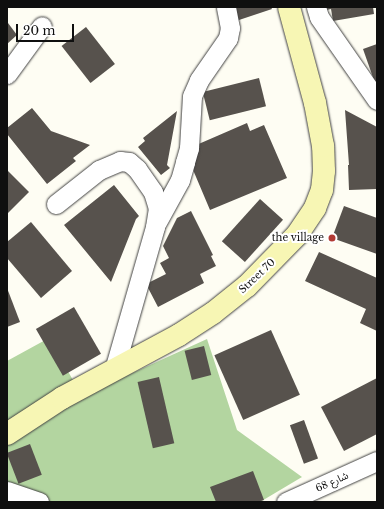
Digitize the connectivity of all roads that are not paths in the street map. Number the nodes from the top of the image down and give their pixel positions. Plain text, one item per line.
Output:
1 (226, 7) edge
2 (289, 7) edge
3 (316, 7) edge
4 (42, 26) dead end
5 (7, 74) edge
6 (377, 100) edge
7 (56, 204) dead end
8 (155, 227) junction
9 (114, 370) junction
10 (7, 434) edge
11 (377, 461) edge
12 (7, 491) edge
13 (39, 502) edge
14 (286, 502) edge

1 - 8 street
2 - 9 street, Street 70
3 - 6 street
4 - 5 street
7 - 8 street
8 - 9 street
9 - 10 street, Street 70
11 - 14 street, شارع 68
12 - 13 street

